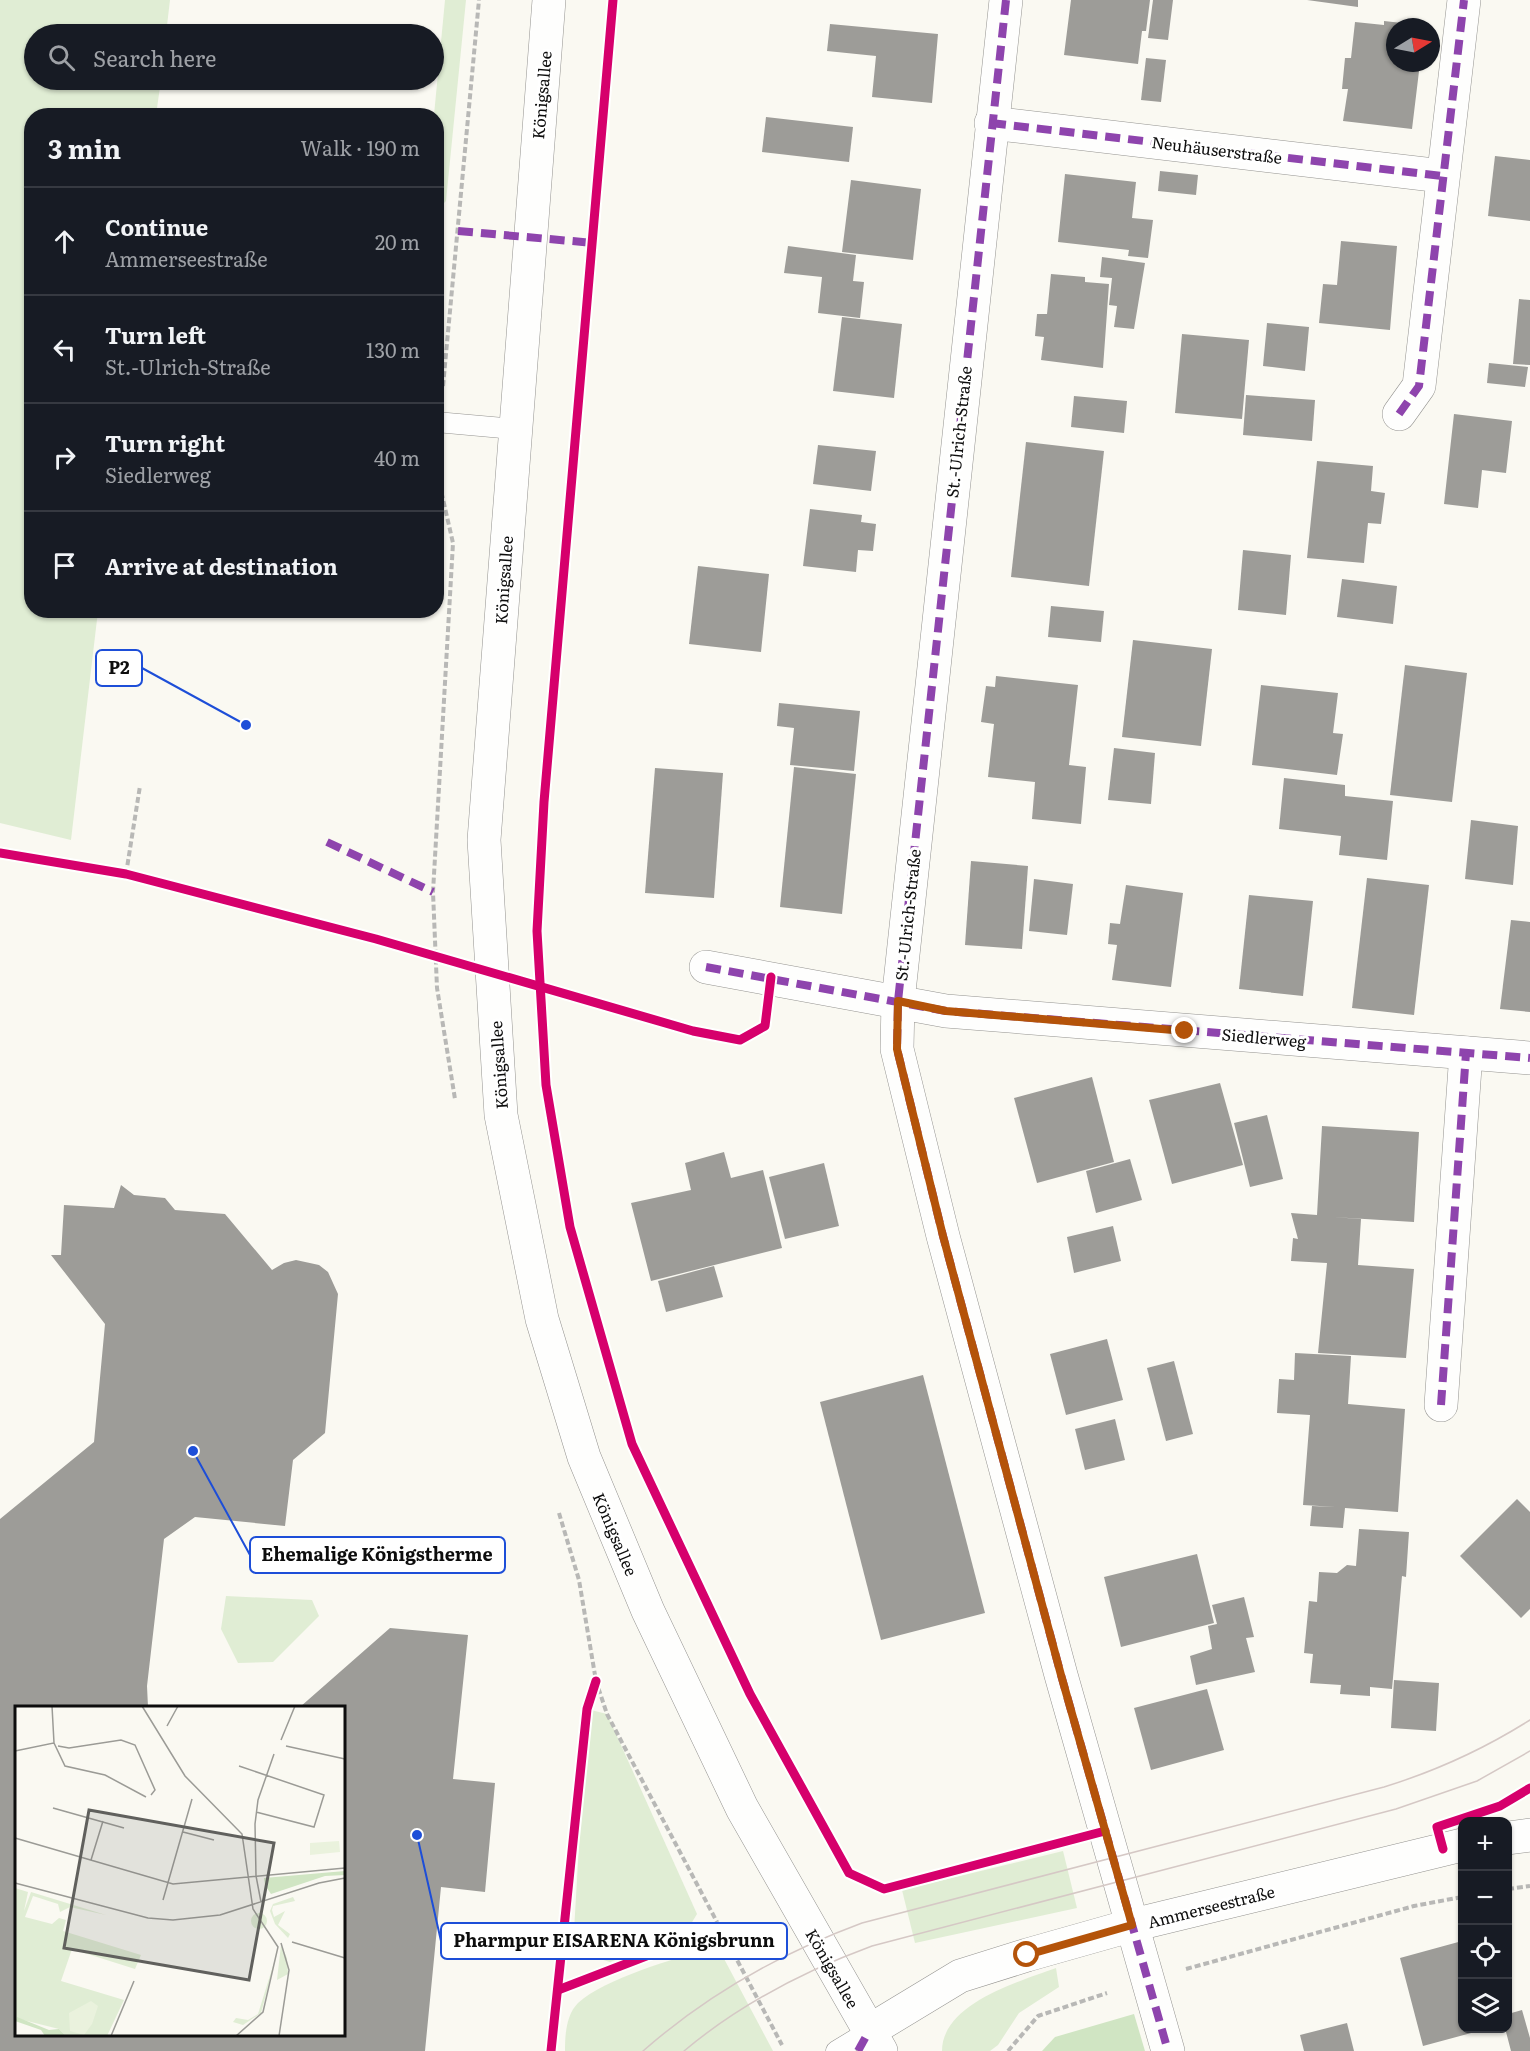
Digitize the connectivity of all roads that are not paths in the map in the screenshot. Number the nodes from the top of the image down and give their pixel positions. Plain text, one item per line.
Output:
1 (549, 0) edge
2 (1006, 0) edge
3 (1464, 0) edge
4 (991, 123) junction
5 (1442, 176) junction
6 (1399, 414) dead end
7 (444, 423) edge
8 (514, 429) junction
9 (706, 967) dead end
10 (898, 1001) junction
11 (1466, 1053) junction
12 (1530, 1058) edge
13 (1441, 1405) dead end
14 (1530, 1835) edge
15 (1512, 1837) edge
16 (1458, 1846) edge
17 (1132, 1925) junction
18 (875, 2041) edge
19 (836, 2051) edge
20 (1168, 2051) edge

1 - 8 street, Königsallee
2 - 4 street, St.-Ulrich-Straße
3 - 5 street
4 - 5 street, Neuhäuserstraße
4 - 10 street, St.-Ulrich-Straße
5 - 6 street
7 - 8 lane
8 - 18 street, Königsallee
9 - 10 street, Siedlerweg
10 - 11 street, Siedlerweg
10 - 17 street, St.-Ulrich-Straße
11 - 12 street, Siedlerweg
11 - 13 street
14 - 15 street
16 - 17 street, Ammerseestraße
17 - 18 street, Ammerseestraße
17 - 20 street, St.-Ulrich-Straße
18 - 19 lane

